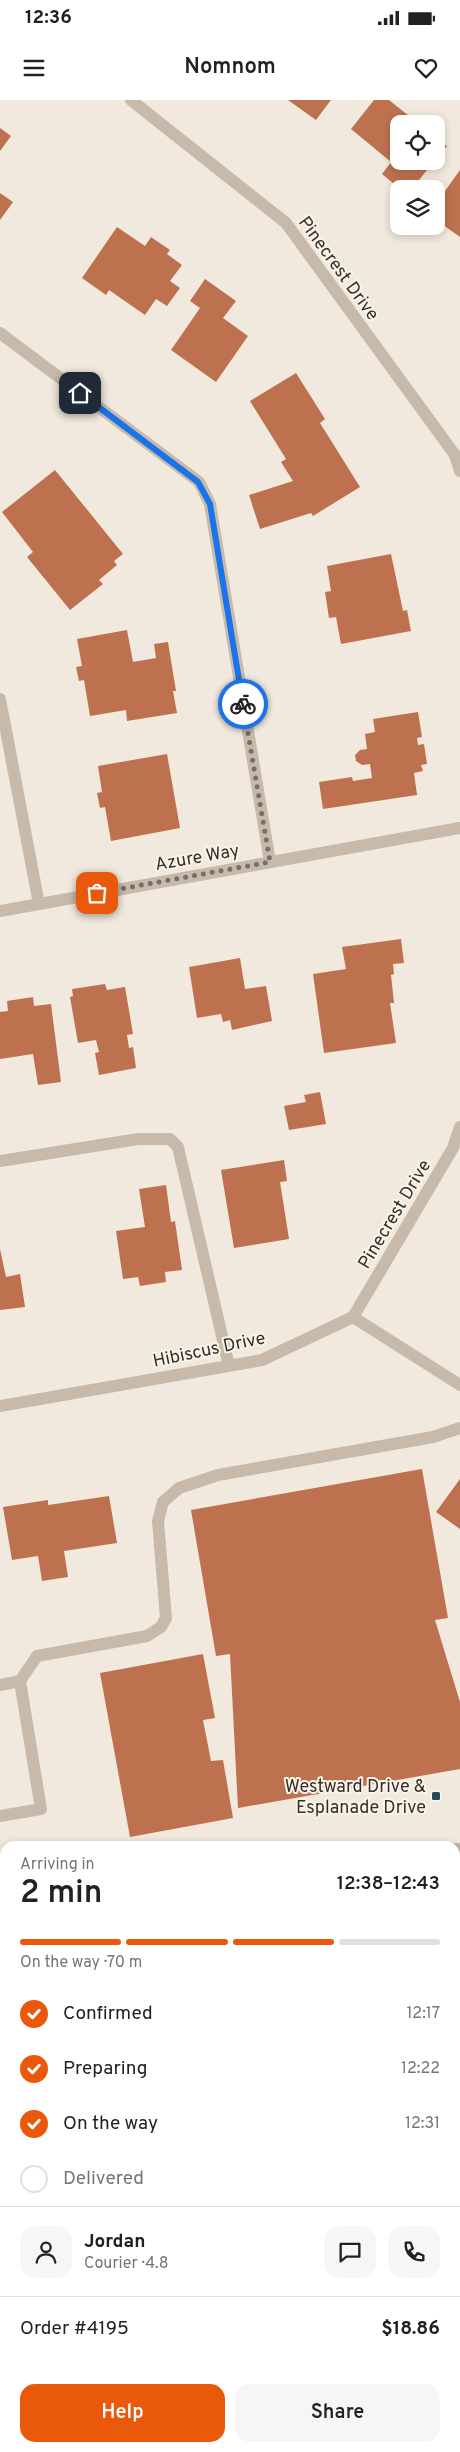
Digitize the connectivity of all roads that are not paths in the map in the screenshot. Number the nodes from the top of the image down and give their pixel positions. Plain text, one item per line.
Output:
1 (131, 100) edge
2 (0, 333) edge
3 (460, 471) edge
4 (0, 699) edge
5 (460, 828) edge
6 (270, 862) junction
7 (39, 904) junction
8 (0, 911) edge
9 (460, 1127) edge
10 (0, 1161) edge
11 (354, 1317) junction
12 (230, 1366) junction
13 (460, 1385) edge
14 (0, 1406) edge
15 (460, 1428) edge
16 (20, 1681) junction
17 (0, 1685) edge
18 (0, 1816) edge

1 - 3 street, Pinecrest Drive
2 - 6 street
4 - 7 street
5 - 6 street, Azure Way
6 - 7 street, Azure Way
7 - 8 street, Azure Way
9 - 11 street, Pinecrest Drive
10 - 12 street
11 - 12 street, Hibiscus Drive
11 - 13 street
12 - 14 street, Hibiscus Drive
15 - 16 street
16 - 17 street
16 - 18 street

